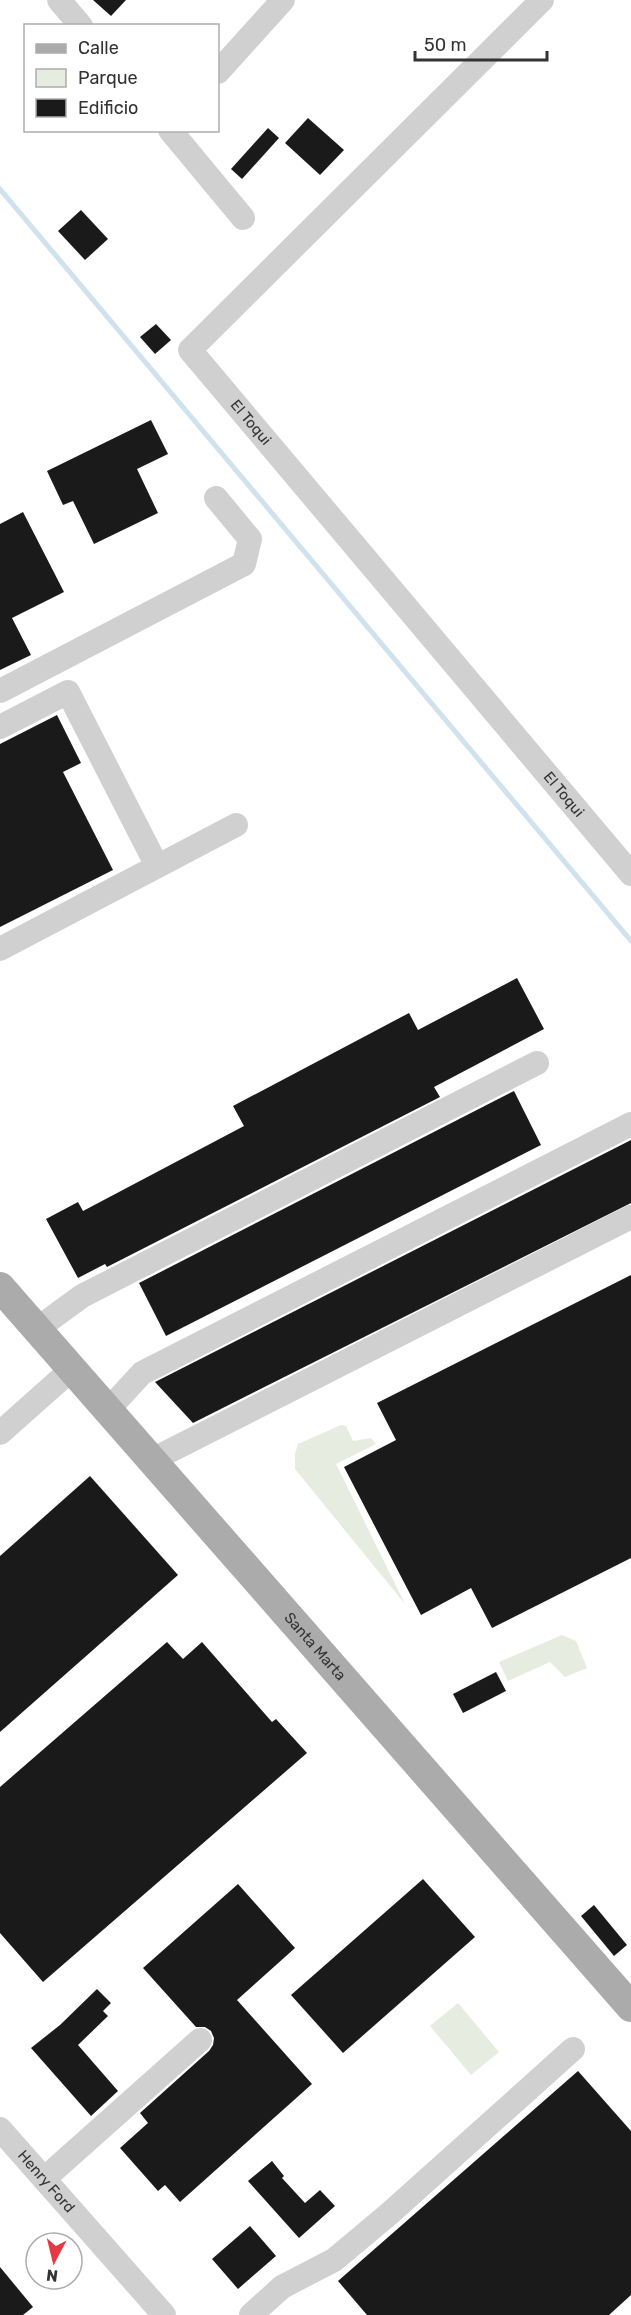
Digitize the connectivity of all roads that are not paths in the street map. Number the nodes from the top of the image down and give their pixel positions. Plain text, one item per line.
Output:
1 (59, 0) edge
2 (283, 0) edge
3 (542, 0) edge
4 (79, 24) edge
5 (219, 71) edge
6 (172, 132) edge
7 (243, 218) dead end
8 (216, 498) dead end
9 (0, 691) edge
10 (0, 726) edge
11 (236, 825) dead end
12 (157, 866) junction
13 (631, 874) edge
14 (0, 949) edge
15 (537, 1063) dead end
16 (631, 1124) edge
17 (631, 1217) edge
18 (0, 1287) edge
19 (37, 1329) junction
20 (72, 1369) junction
21 (108, 1410) junction
22 (0, 1433) edge
23 (152, 1461) junction
24 (627, 1995) edge
25 (200, 2040) dead end
26 (573, 2049) dead end
27 (0, 2129) edge
28 (44, 2179) junction
29 (164, 2315) edge
30 (251, 2315) edge

1 - 4 street
2 - 5 street
3 - 13 street, El Toqui
6 - 7 street
8 - 9 street
10 - 12 street
11 - 12 street
12 - 14 street
15 - 19 street
16 - 21 street
17 - 23 street
18 - 19 main road, Santa Marta
19 - 20 main road, Santa Marta
20 - 21 main road, Santa Marta
20 - 22 street
21 - 23 main road, Santa Marta
23 - 24 main road, Santa Marta
25 - 28 street
26 - 30 street
27 - 28 street, Henry Ford
28 - 29 street, Henry Ford

